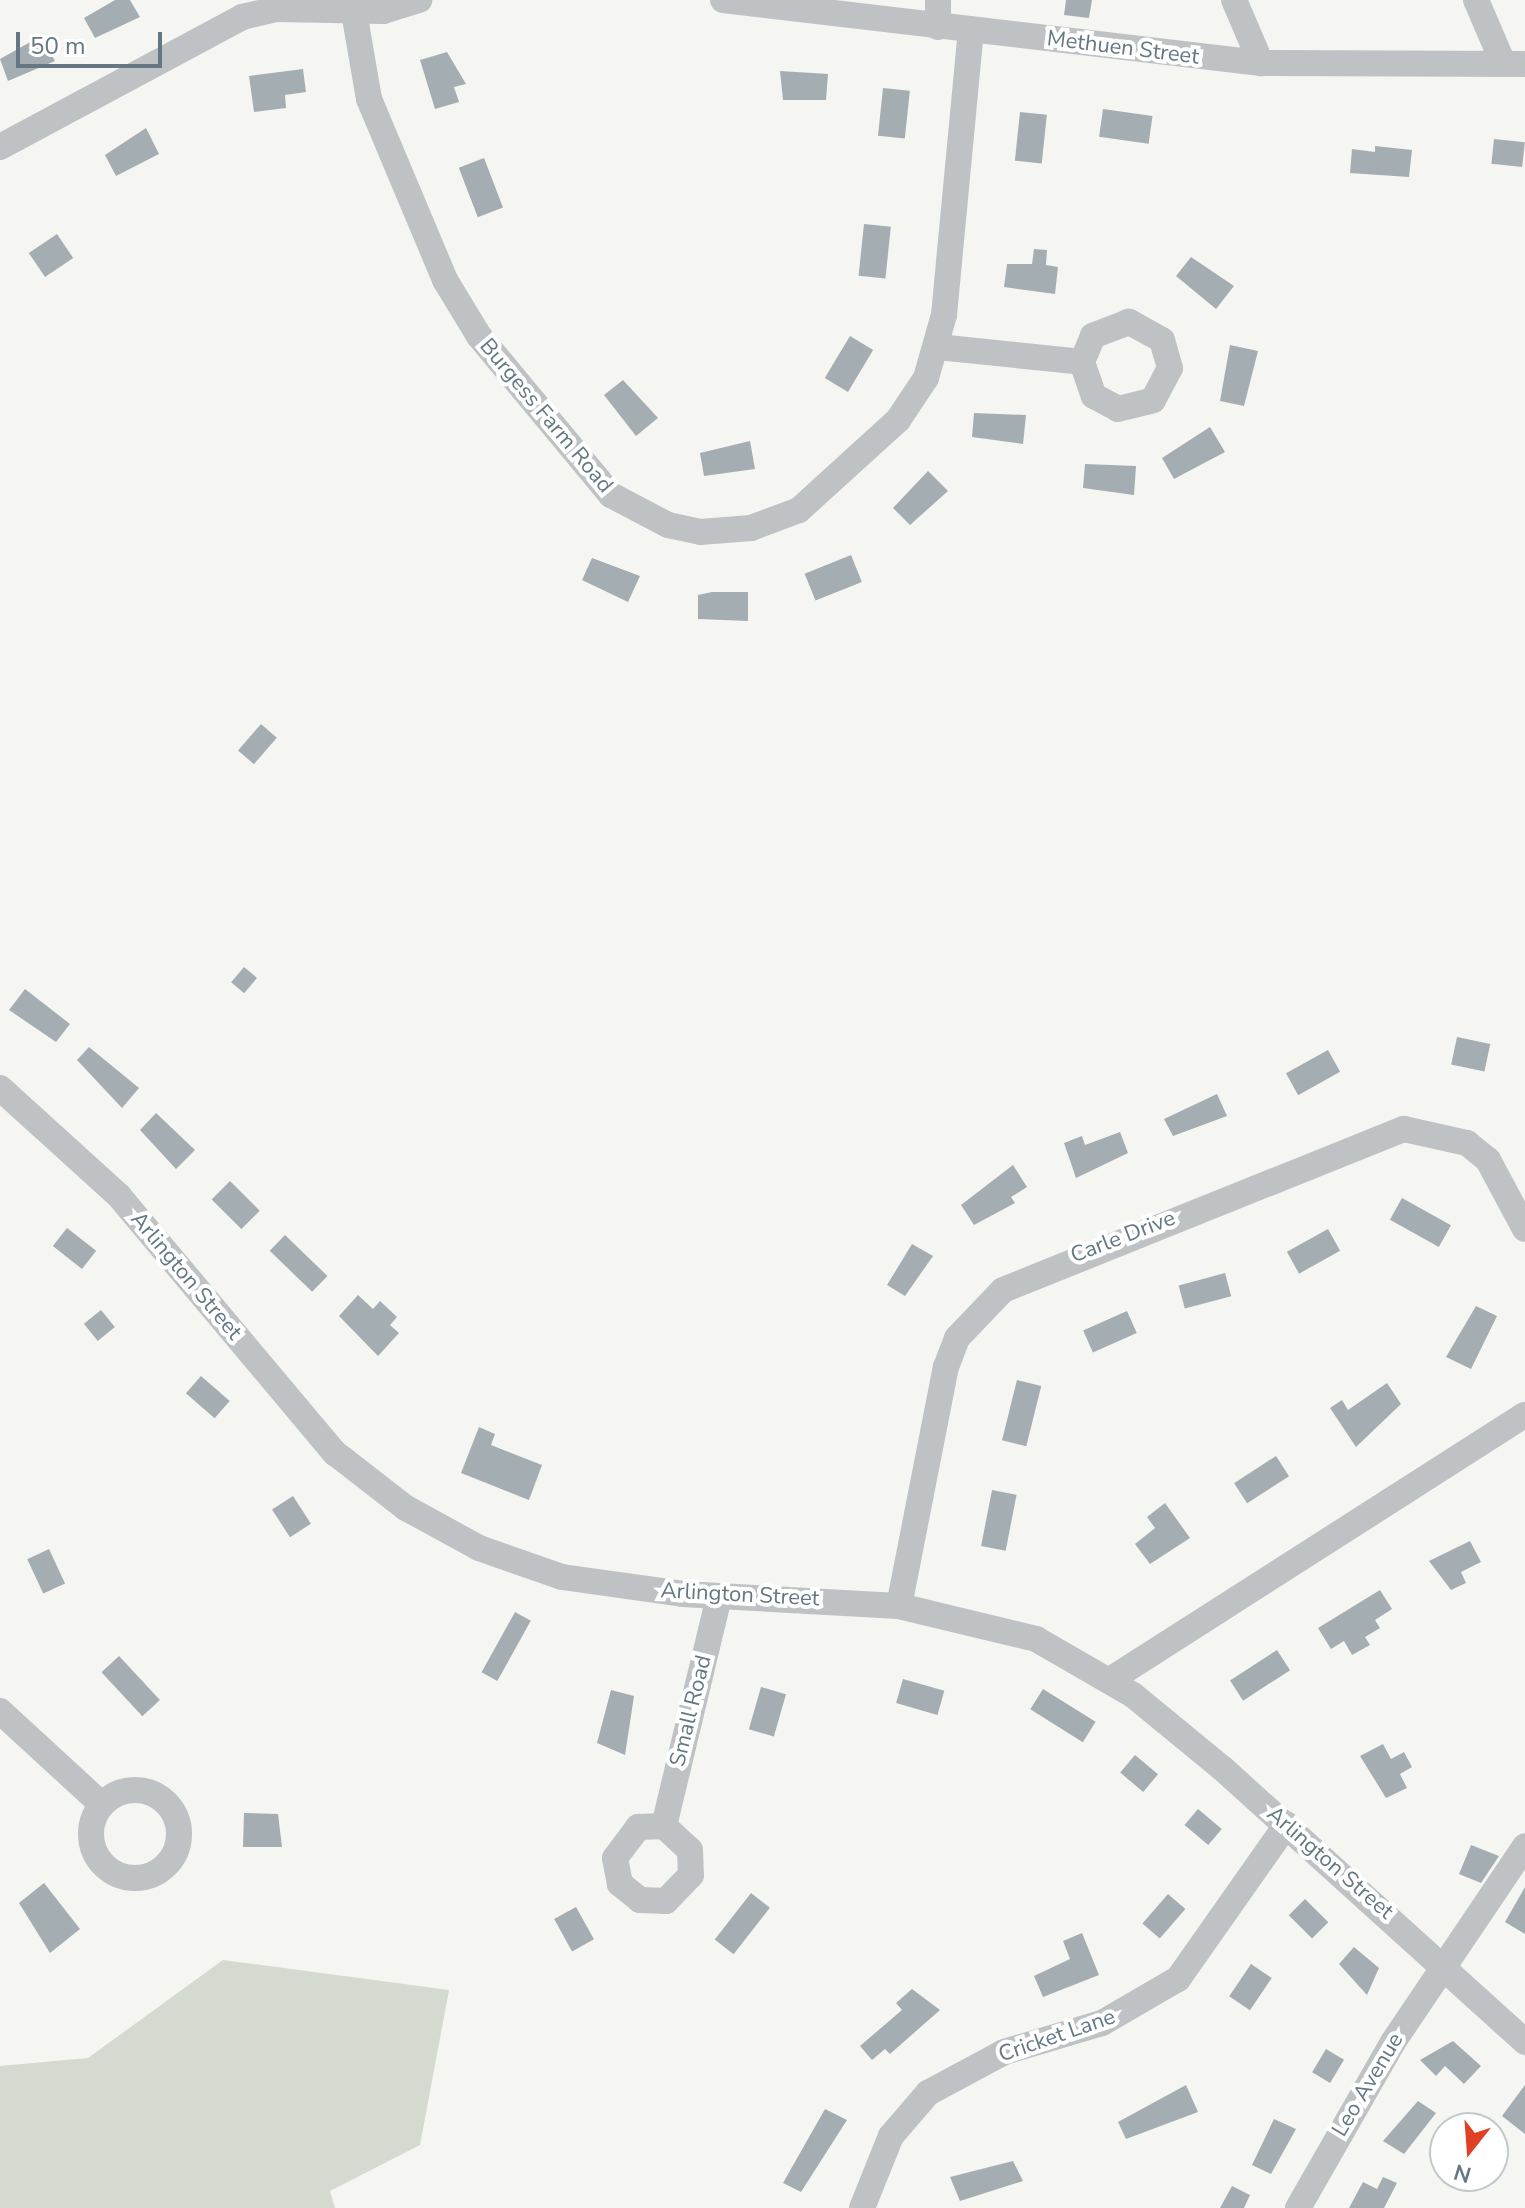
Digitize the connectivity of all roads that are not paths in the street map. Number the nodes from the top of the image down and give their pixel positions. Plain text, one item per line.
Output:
1 (419, 0) edge
2 (723, 0) edge
3 (938, 0) edge
4 (1234, 0) edge
5 (1476, 0) edge
6 (354, 12) junction
7 (938, 27) junction
8 (971, 30) junction
9 (1261, 63) junction
10 (1514, 64) edge
11 (0, 147) edge
12 (938, 347) junction
13 (1082, 362) dead end
14 (0, 1088) edge
15 (1525, 1229) edge
16 (1525, 1415) edge
17 (719, 1597) junction
18 (899, 1606) junction
19 (1110, 1680) junction
20 (0, 1711) edge
21 (101, 1804) dead end
22 (1287, 1824) junction
23 (664, 1826) dead end
24 (1525, 1846) edge
25 (1449, 1968) junction
26 (1525, 2042) edge
27 (862, 2208) edge
28 (1298, 2208) edge

1 - 6 street
2 - 7 street, Methuen Street
3 - 7 street
4 - 9 street
5 - 10 street
6 - 11 street
6 - 12 street, Burgess Farm Road
7 - 8 street, Methuen Street
8 - 9 street, Methuen Street
8 - 12 street, Burgess Farm Road
9 - 10 street, Methuen Street
12 - 13 street
14 - 17 street, Arlington Street
15 - 18 street, Carle Drive
16 - 19 street
17 - 18 street, Arlington Street
17 - 23 street, Small Road
18 - 19 street, Arlington Street
19 - 22 street, Arlington Street
20 - 21 street
22 - 25 street, Arlington Street
22 - 27 street, Cricket Lane
24 - 25 street, Leo Avenue
25 - 26 street, Arlington Street
25 - 28 street, Leo Avenue

